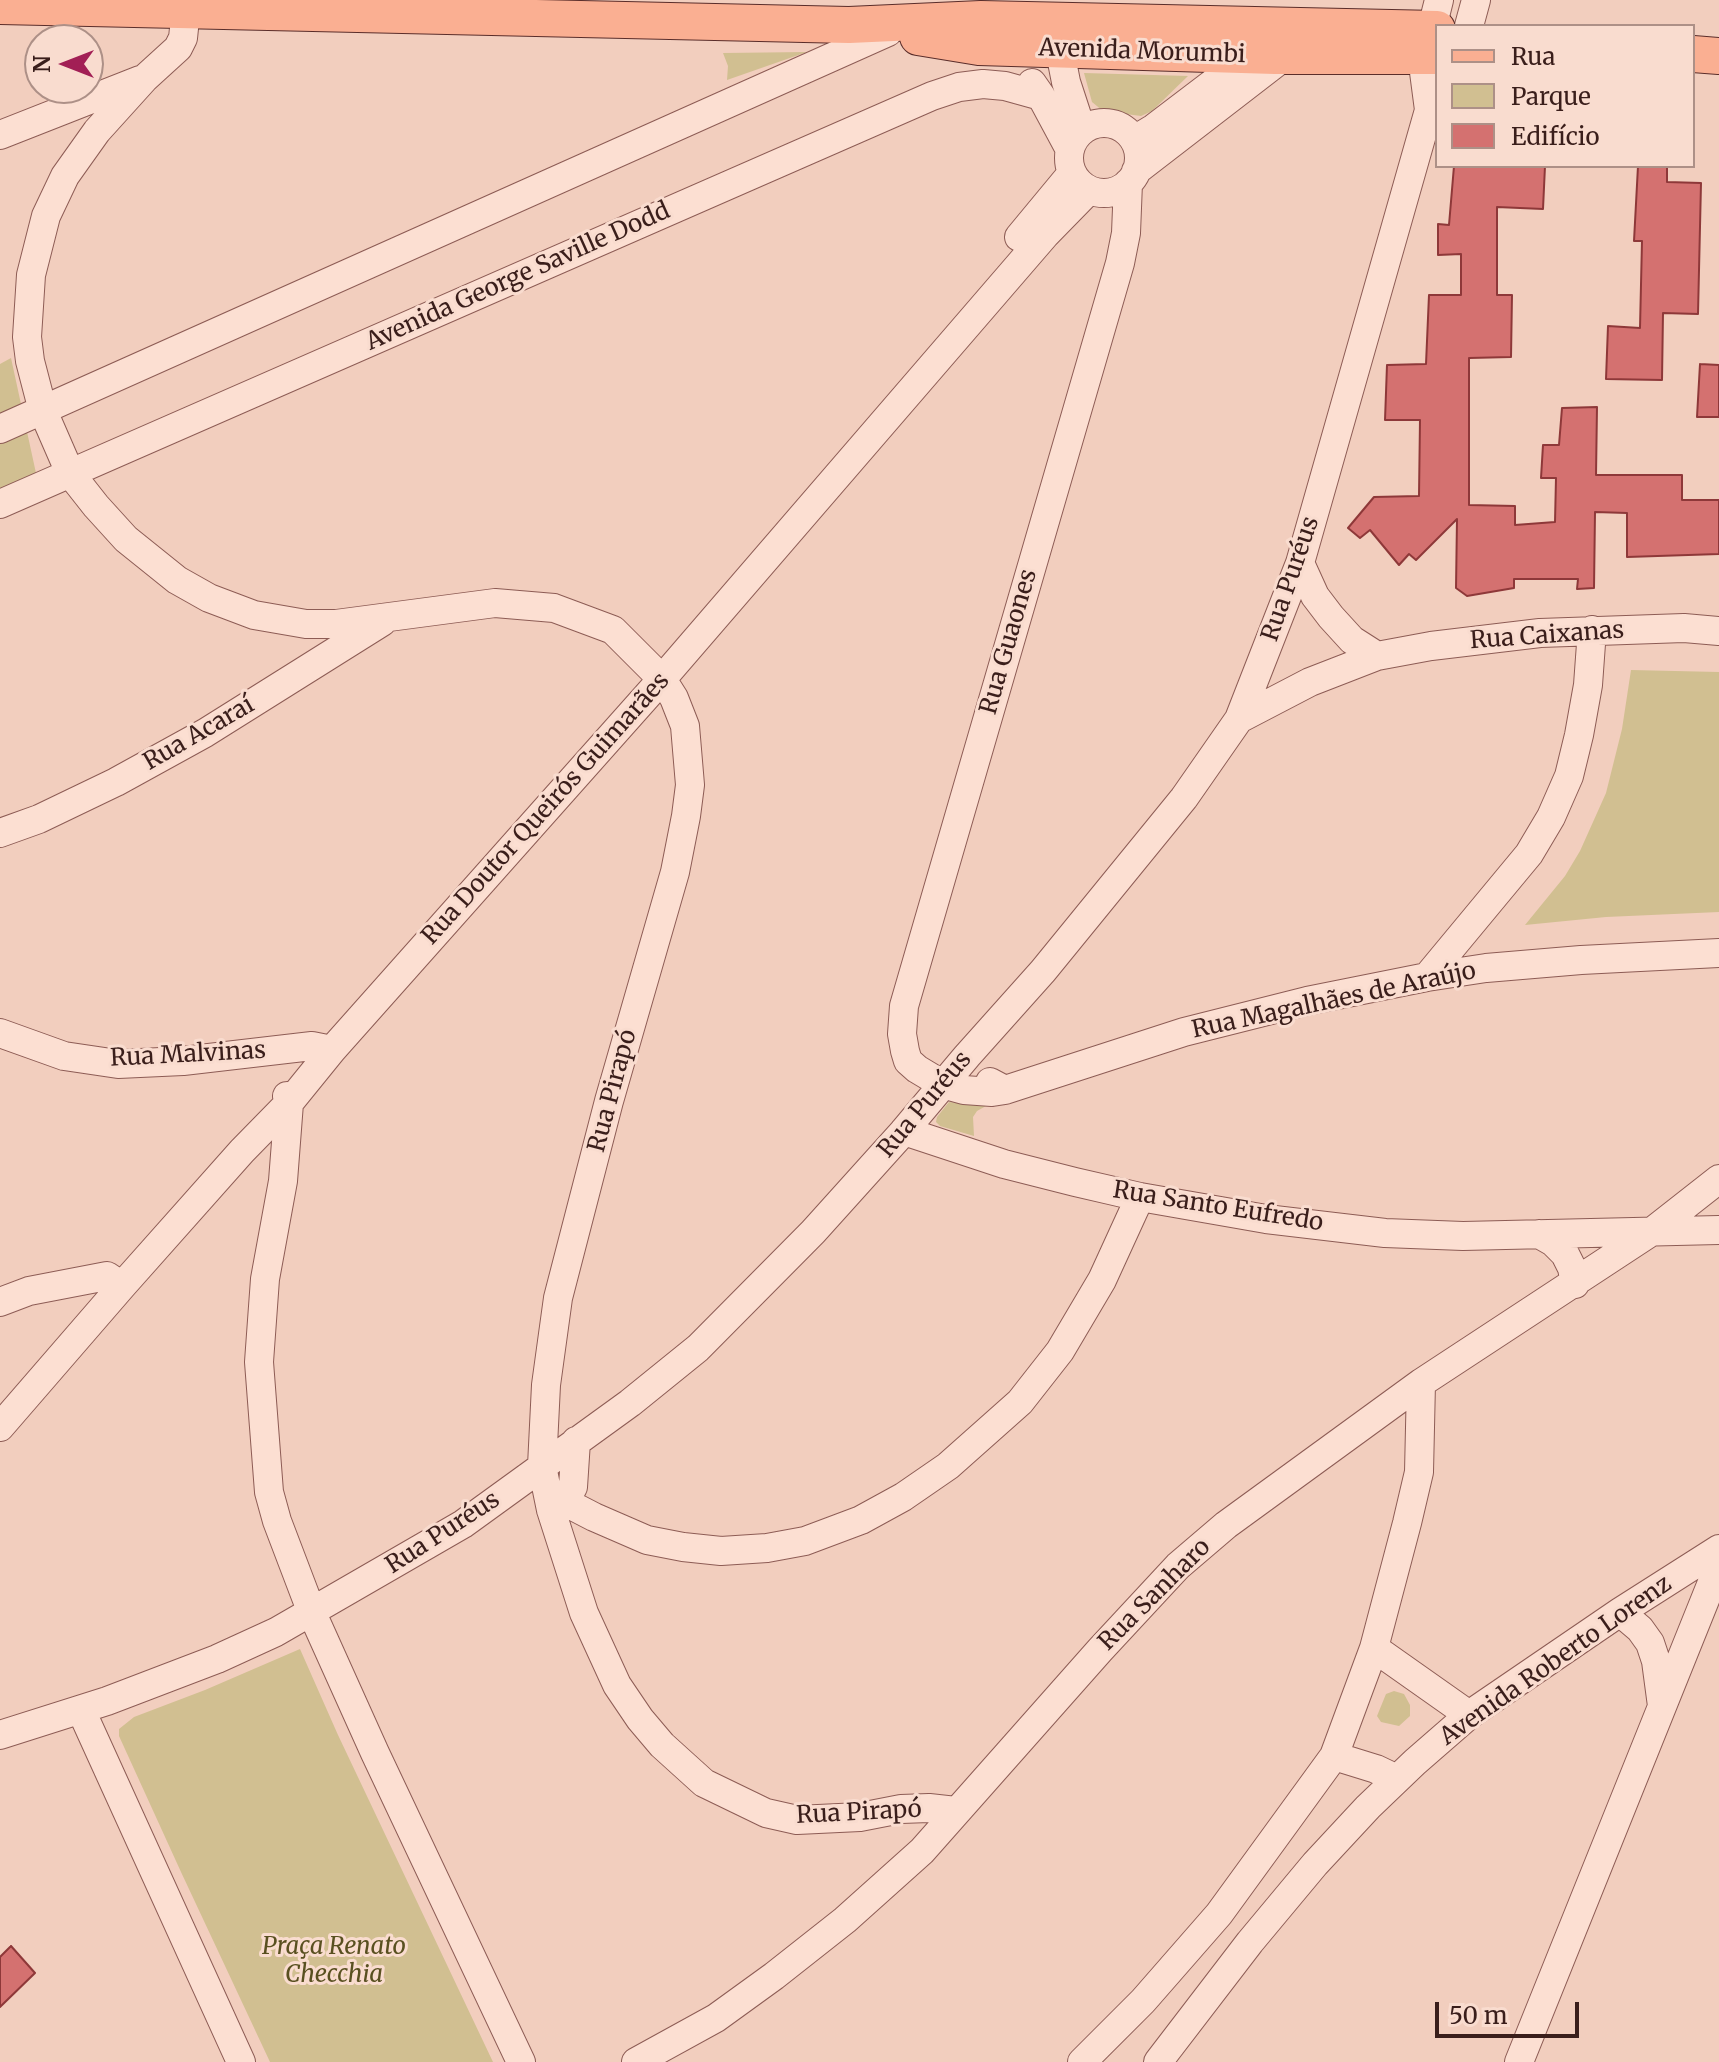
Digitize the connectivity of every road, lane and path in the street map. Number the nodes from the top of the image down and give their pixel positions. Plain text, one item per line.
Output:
1 (1476, 0) edge
2 (0, 6) edge
3 (163, 6) edge
4 (929, 20) edge
5 (1470, 24) edge
6 (849, 25) junction
7 (888, 32) junction
8 (1434, 34) edge
9 (1057, 35) junction
10 (1279, 46) junction
11 (988, 48) junction
12 (1695, 54) edge
13 (1719, 56) edge
14 (144, 79) junction
15 (1041, 96) junction
16 (1433, 102) edge
17 (0, 135) edge
18 (1134, 140) junction
19 (1078, 161) junction
20 (1132, 177) junction
21 (43, 411) junction
22 (0, 429) edge
23 (70, 473) junction
24 (0, 504) edge
25 (1300, 563) junction
26 (389, 617) junction
27 (1592, 630) junction
28 (1719, 631) edge
29 (1377, 656) junction
30 (656, 672) junction
31 (1239, 719) junction
32 (0, 833) edge
33 (1719, 953) edge
34 (1427, 977) junction
35 (0, 1033) edge
36 (322, 1048) junction
37 (967, 1056) junction
38 (942, 1084) junction
39 (1005, 1090) junction
40 (286, 1092) junction
41 (904, 1131) junction
42 (236, 1148) junction
43 (1719, 1179) edge
44 (283, 1181) junction
45 (1140, 1197) junction
46 (1654, 1230) junction
47 (1719, 1230) edge
48 (1539, 1234) junction
49 (0, 1281) edge
50 (114, 1281) junction
51 (1575, 1284) junction
52 (37, 1289) junction
53 (88, 1298) junction
54 (0, 1302) edge
55 (1421, 1383) junction
56 (0, 1401) edge
57 (0, 1427) edge
58 (576, 1441) junction
59 (542, 1466) junction
60 (558, 1506) junction
61 (1719, 1549) edge
62 (1719, 1565) edge
63 (1620, 1612) junction
64 (312, 1613) junction
65 (1374, 1648) junction
66 (1662, 1707) junction
67 (81, 1710) junction
68 (1469, 1715) junction
69 (0, 1735) edge
70 (1334, 1756) junction
71 (1397, 1779) junction
72 (956, 1811) junction
73 (1219, 1914) junction
74 (1250, 1942) junction
75 (241, 2062) edge
76 (521, 2062) edge
77 (636, 2062) edge
78 (1082, 2062) edge
79 (1158, 2062) edge
80 (1519, 2062) edge

1 - 5 street
2 - 3 main road, Avenida Morumbi
3 - 6 main road, Avenida Morumbi
3 - 14 street, Rua Pirapó
4 - 6 main road, Avenida Morumbi
4 - 7 main road, Avenida Morumbi
4 - 9 main road, Avenida Morumbi
4 - 11 main road, Avenida Morumbi
6 - 7 main road, Avenida Morumbi
7 - 21 street
8 - 10 main road, Avenida Morumbi
8 - 16 street, Rua Puréus
9 - 10 main road, Avenida Morumbi
9 - 10 main road, Avenida Morumbi
9 - 11 main road, Avenida Morumbi
9 - 19 street
10 - 18 street
10 - 20 street
11 - 15 street
12 - 13 main road
14 - 17 street
14 - 21 street, Rua Pirapó
15 - 19 street
15 - 23 street, Avenida George Saville Dodd
16 - 25 street, Rua Puréus
18 - 19 street
18 - 20 street
19 - 20 street
19 - 30 street, Rua Doutor Queirós Guimarães
20 - 38 street, Rua Guaones
21 - 22 street
21 - 23 street, Rua Pirapó
23 - 24 street, Avenida George Saville Dodd
23 - 26 street, Rua Pirapó
25 - 29 street
25 - 31 street, Rua Puréus
26 - 30 street, Rua Pirapó
26 - 32 street, Rua Acaraí
27 - 28 street, Rua Caixanas
27 - 29 street, Rua Caixanas
27 - 34 street
29 - 31 street, Rua Caixanas
30 - 36 street, Rua Doutor Queirós Guimarães
30 - 59 street, Rua Pirapó
31 - 37 street, Rua Puréus
33 - 34 street, Rua Magalhães de Araújo
34 - 39 street, Rua Magalhães de Araújo
35 - 36 street, Rua Malvinas
36 - 40 street, Rua Doutor Queirós Guimarães
37 - 38 street, Rua Puréus
37 - 39 street
38 - 39 street, Rua Magalhães de Araújo
38 - 41 street, Rua Puréus
40 - 42 street, Rua Doutor Queirós Guimarães
40 - 44 street
41 - 45 street, Rua Santo Eufredo
41 - 58 street, Rua Puréus
42 - 44 street
42 - 50 street, Rua Doutor Queirós Guimarães
43 - 46 street, Rua Sanharo
44 - 64 street
45 - 48 street, Rua Santo Eufredo
45 - 60 street
46 - 47 street, Rua Santo Eufredo
46 - 48 street, Rua Santo Eufredo
46 - 51 street, Rua Sanharo
48 - 51 street
49 - 52 street
50 - 52 street
50 - 53 street, Rua Doutor Queirós Guimarães
50 - 57 street, Rua Doutor Queirós Guimarães
51 - 55 street, Rua Sanharo
52 - 53 street
52 - 54 street
53 - 56 street, Rua Doutor Queirós Guimarães
55 - 65 street
55 - 72 street, Rua Sanharo
58 - 59 street, Rua Puréus
58 - 60 street
59 - 60 street, Rua Pirapó
59 - 64 street, Rua Puréus
60 - 72 street, Rua Pirapó
61 - 63 street, Avenida Roberto Lorenz
62 - 66 street
63 - 66 street
63 - 68 street, Avenida Roberto Lorenz
64 - 67 street, Rua Puréus
64 - 76 street
65 - 68 street
65 - 70 street
66 - 80 street
67 - 69 street, Rua Puréus
67 - 75 street
68 - 71 street, Avenida Roberto Lorenz
70 - 71 street
70 - 73 street
71 - 74 street, Avenida Roberto Lorenz
72 - 77 street, Rua Sanharo
73 - 74 street
73 - 78 street
74 - 79 street, Avenida Roberto Lorenz

